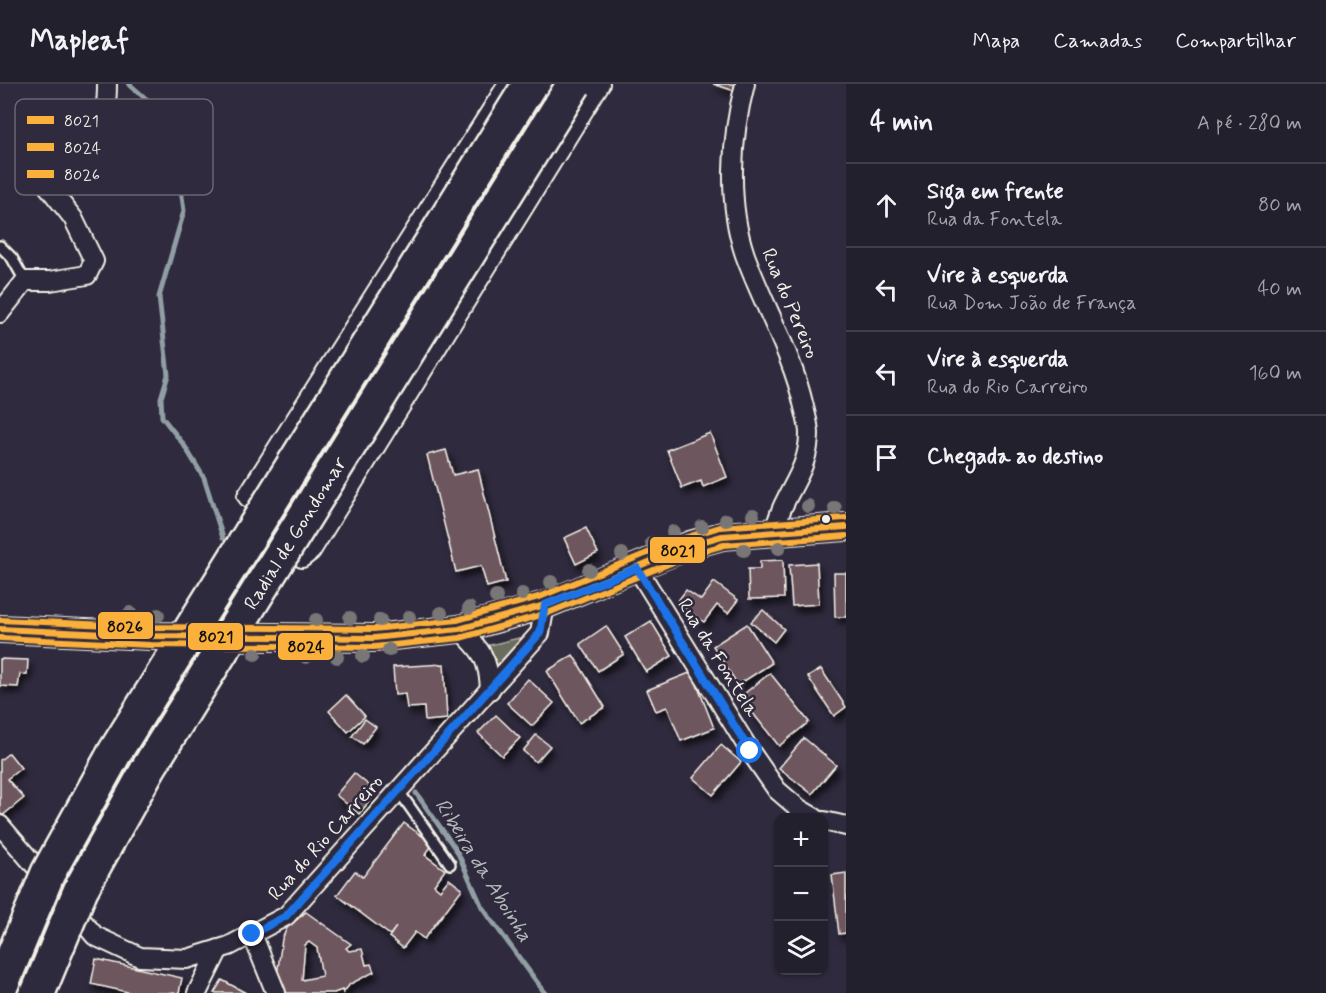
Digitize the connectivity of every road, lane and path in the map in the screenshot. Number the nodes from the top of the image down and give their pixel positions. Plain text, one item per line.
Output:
1 (107, 84) edge
2 (507, 84) edge
3 (530, 84) edge
4 (574, 84) edge
5 (600, 84) edge
6 (745, 84) edge
7 (106, 99) edge
8 (55, 195) edge
9 (0, 246) edge
10 (25, 280) junction
11 (0, 313) edge
12 (846, 526) edge
13 (775, 531) junction
14 (637, 568) junction
15 (545, 605) junction
16 (0, 629) edge
17 (459, 629) junction
18 (490, 690) junction
19 (398, 790) junction
20 (806, 813) edge
21 (828, 822) edge
22 (0, 825) edge
23 (846, 825) edge
24 (450, 864) dead end
25 (252, 934) junction
26 (219, 949) junction
27 (0, 987) edge
28 (38, 993) edge
29 (197, 993) edge
30 (276, 993) edge

1 - 7 street
2 - 5 street
3 - 27 highway, Radial de Gondomar, bridge
4 - 28 highway, Radial de Gondomar, bridge
6 - 13 street, Rua do Pereiro
8 - 10 street
9 - 10 lane
10 - 11 street
12 - 13 main road
13 - 14 main road
14 - 15 main road
14 - 20 street, Rua da Fontela
15 - 17 main road
15 - 18 street, Rua do Rio Carreiro
16 - 17 main road
17 - 18 street
18 - 19 street, Rua do Rio Carreiro
19 - 24 lane
19 - 25 street, Rua do Rio Carreiro
21 - 23 street
22 - 26 street, Rua do Rio Carreiro
25 - 26 street, Rua do Rio Carreiro
25 - 30 street
26 - 29 street

